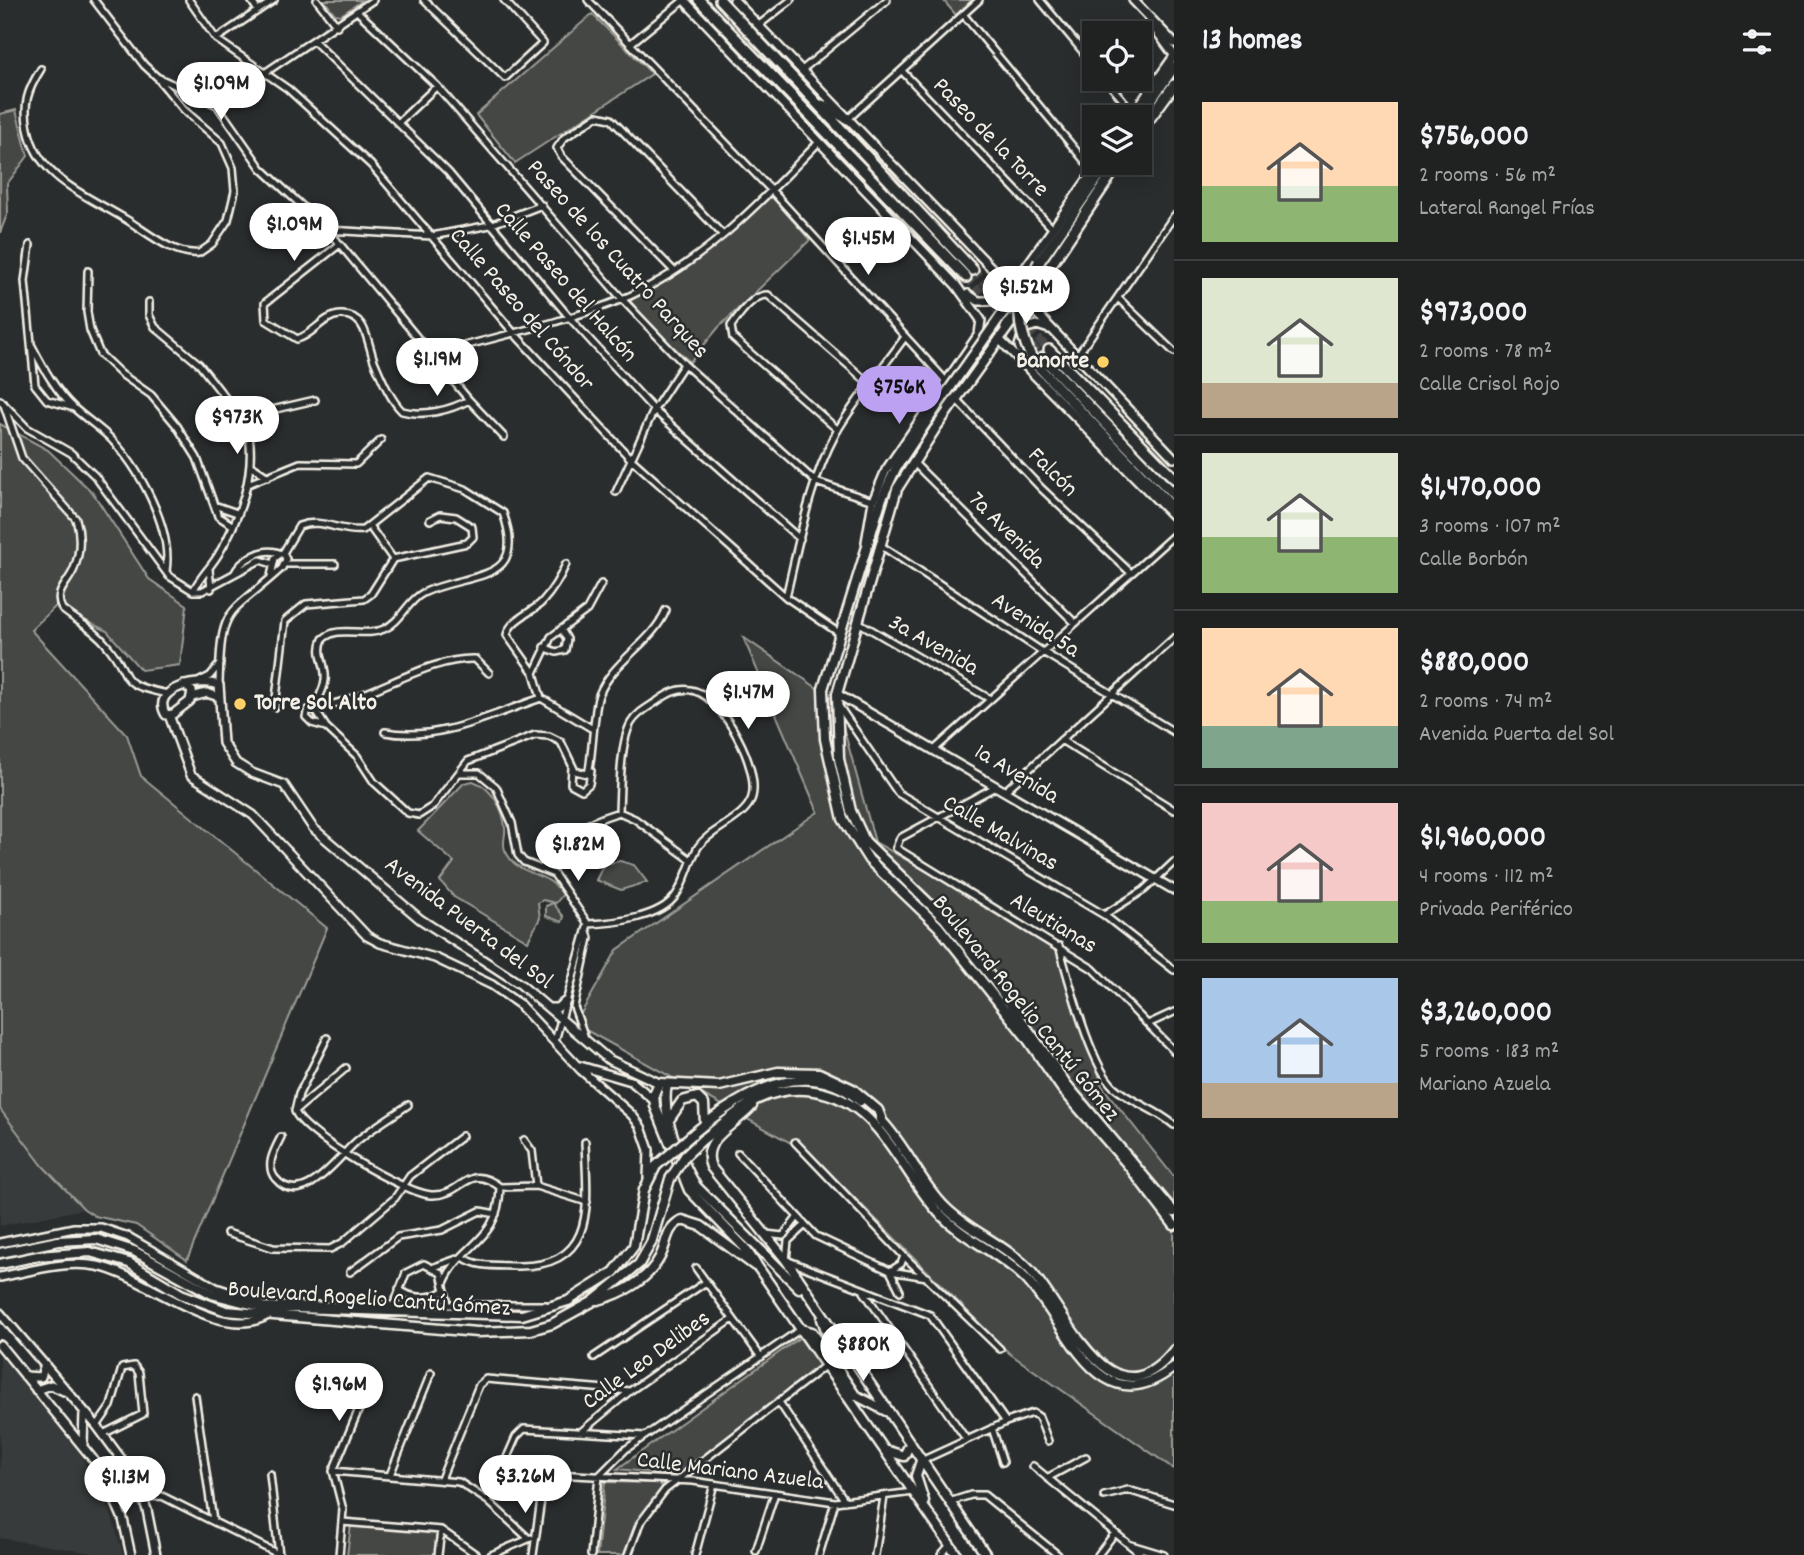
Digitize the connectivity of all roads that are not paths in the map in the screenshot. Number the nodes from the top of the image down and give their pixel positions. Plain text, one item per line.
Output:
1 (94, 0) edge
2 (188, 0) edge
3 (251, 0) edge
4 (274, 0) edge
5 (317, 0) edge
6 (373, 0) edge
7 (424, 0) edge
8 (504, 0) edge
9 (588, 0) edge
10 (684, 0) edge
11 (699, 0) edge
12 (721, 0) edge
13 (734, 0) edge
14 (791, 0) edge
15 (887, 0) edge
16 (979, 0) edge
17 (1040, 0) edge
18 (1134, 0) edge
19 (357, 11) junction
20 (258, 12) junction
21 (963, 14) junction
22 (1150, 21) edge
23 (1152, 23) edge
24 (1152, 24) edge
25 (759, 25) junction
26 (337, 26) junction
27 (216, 39) junction
28 (314, 41) junction
29 (1174, 43) edge
30 (631, 44) junction
31 (1082, 51) edge
32 (1174, 55) edge
33 (1174, 66) edge
34 (41, 69) dead end
35 (802, 70) junction
36 (902, 71) junction
37 (265, 75) junction
38 (157, 77) junction
39 (1158, 77) junction
40 (1174, 85) edge
41 (437, 86) junction
42 (1114, 91) edge
43 (813, 100) junction
44 (217, 105) junction
45 (1125, 105) edge
46 (1141, 105) edge
47 (1144, 105) edge
48 (1152, 115) edge
49 (848, 119) junction
50 (399, 122) junction
51 (819, 142) junction
52 (1082, 158) edge
53 (1090, 175) edge
54 (1100, 175) edge
55 (1111, 175) edge
56 (772, 191) junction
57 (542, 205) junction
58 (1174, 216) edge
59 (490, 225) junction
60 (1053, 229) junction
61 (328, 230) junction
62 (722, 234) junction
63 (432, 236) junction
64 (340, 244) junction
65 (30, 245) dead end
66 (1039, 262) junction
67 (88, 271) dead end
68 (674, 271) junction
69 (996, 274) junction
70 (1021, 274) junction
71 (1004, 281) junction
72 (1038, 284) junction
73 (956, 285) junction
74 (1118, 298) junction
75 (622, 299) junction
76 (149, 302) dead end
77 (1026, 302) junction
78 (569, 317) junction
79 (1050, 329) junction
80 (513, 332) junction
81 (1001, 336) junction
82 (905, 337) junction
83 (32, 346) junction
84 (1174, 350) edge
85 (431, 355) junction
86 (1077, 356) junction
87 (684, 364) junction
88 (957, 364) junction
89 (1031, 366) junction
90 (974, 373) junction
91 (946, 381) junction
92 (872, 385) junction
93 (954, 397) junction
94 (315, 400) dead end
95 (469, 400) junction
96 (2, 402) edge
97 (74, 408) junction
98 (654, 410) junction
99 (239, 414) junction
100 (250, 415) junction
101 (247, 426) junction
102 (838, 430) junction
103 (504, 437) dead end
104 (381, 440) dead end
105 (630, 458) junction
106 (1174, 458) edge
107 (913, 462) junction
108 (250, 465) junction
109 (268, 477) junction
110 (1174, 478) edge
111 (816, 482) junction
112 (248, 484) junction
113 (616, 492) dead end
114 (1174, 495) edge
115 (873, 501) junction
116 (214, 505) junction
117 (1174, 509) edge
118 (237, 513) junction
119 (1174, 517) edge
120 (430, 520) dead end
121 (232, 525) junction
122 (370, 527) junction
123 (1174, 535) edge
124 (800, 539) junction
125 (165, 545) junction
126 (880, 545) junction
127 (866, 547) junction
128 (281, 553) junction
129 (156, 559) junction
130 (393, 559) junction
131 (273, 564) junction
132 (285, 564) junction
133 (335, 564) dead end
134 (566, 564) dead end
135 (209, 569) junction
136 (166, 572) junction
137 (1131, 573) junction
138 (234, 574) junction
139 (271, 576) junction
140 (601, 584) dead end
141 (211, 589) junction
142 (193, 591) junction
143 (786, 597) junction
144 (666, 610) dead end
145 (858, 622) junction
146 (1075, 623) junction
147 (561, 629) junction
148 (839, 633) junction
149 (1174, 638) edge
150 (1165, 646) junction
151 (544, 647) junction
152 (1174, 651) edge
153 (1043, 652) junction
154 (220, 664) junction
155 (489, 673) dead end
156 (534, 673) junction
157 (200, 681) junction
158 (184, 685) junction
159 (219, 685) junction
160 (168, 695) junction
161 (1112, 695) junction
162 (192, 697) junction
163 (219, 697) junction
164 (541, 698) junction
165 (837, 698) junction
166 (990, 699) junction
167 (275, 707) dead end
168 (314, 708) junction
169 (169, 715) junction
170 (326, 727) junction
171 (591, 728) junction
172 (385, 732) dead end
173 (1174, 732) edge
174 (1061, 740) junction
175 (935, 749) junction
176 (482, 755) junction
177 (572, 767) junction
178 (591, 771) junction
179 (459, 773) junction
180 (479, 773) junction
181 (997, 786) junction
182 (1005, 791) junction
183 (1174, 810) edge
184 (619, 812) junction
185 (938, 817) junction
186 (691, 860) junction
187 (1174, 862) edge
188 (543, 867) junction
189 (1155, 879) junction
190 (1174, 890) edge
191 (1104, 915) junction
192 (587, 927) junction
193 (1059, 946) junction
194 (1174, 970) edge
195 (501, 972) junction
196 (492, 985) junction
197 (566, 1001) junction
198 (548, 1007) junction
199 (1174, 1012) edge
200 (561, 1019) junction
201 (1148, 1024) junction
202 (327, 1038) dead end
203 (555, 1041) junction
204 (588, 1044) junction
205 (1174, 1051) edge
206 (608, 1059) junction
207 (576, 1064) junction
208 (346, 1068) dead end
209 (593, 1071) junction
210 (663, 1084) junction
211 (759, 1099) junction
212 (654, 1100) junction
213 (408, 1105) dead end
214 (295, 1111) junction
215 (670, 1120) junction
216 (883, 1123) junction
217 (705, 1124) junction
218 (1174, 1125) edge
219 (462, 1136) dead end
220 (281, 1137) dead end
221 (524, 1140) dead end
222 (585, 1142) dead end
223 (796, 1142) dead end
224 (738, 1153) dead end
225 (344, 1155) junction
226 (648, 1178) junction
227 (404, 1185) junction
228 (536, 1186) junction
229 (500, 1187) junction
230 (587, 1202) junction
231 (1174, 1212) edge
232 (496, 1214) junction
233 (797, 1218) junction
234 (1174, 1225) edge
235 (804, 1226) junction
236 (227, 1233) dead end
237 (764, 1233) junction
238 (783, 1236) junction
239 (789, 1241) junction
240 (0, 1243) edge
241 (0, 1253) edge
242 (904, 1256) junction
243 (463, 1257) junction
244 (786, 1260) junction
245 (0, 1264) edge
246 (434, 1267) junction
247 (696, 1268) dead end
248 (757, 1268) junction
249 (890, 1271) junction
250 (350, 1272) dead end
251 (928, 1277) junction
252 (1, 1278) edge
253 (706, 1282) junction
254 (444, 1283) junction
255 (400, 1289) junction
256 (803, 1289) junction
257 (444, 1291) junction
258 (900, 1291) dead end
259 (864, 1292) junction
260 (592, 1302) junction
261 (563, 1303) junction
262 (448, 1304) junction
263 (394, 1305) junction
264 (263, 1307) junction
265 (276, 1308) junction
266 (0, 1313) edge
267 (268, 1315) junction
268 (822, 1316) junction
269 (733, 1319) junction
270 (802, 1329) junction
271 (0, 1345) edge
272 (1000, 1349) dead end
273 (1174, 1350) edge
274 (594, 1357) dead end
275 (761, 1357) junction
276 (829, 1363) junction
277 (45, 1364) junction
278 (1174, 1367) edge
279 (431, 1373) dead end
280 (24, 1376) junction
281 (369, 1385) dead end
282 (36, 1390) junction
283 (631, 1391) junction
284 (68, 1393) junction
285 (195, 1396) dead end
286 (779, 1402) junction
287 (871, 1404) junction
288 (84, 1411) junction
289 (888, 1413) junction
290 (862, 1417) junction
291 (1006, 1422) junction
292 (97, 1426) junction
293 (992, 1428) junction
294 (582, 1431) junction
295 (103, 1434) junction
296 (645, 1436) junction
297 (966, 1439) junction
298 (1048, 1441) dead end
299 (910, 1444) junction
300 (83, 1445) junction
301 (883, 1447) junction
302 (1086, 1457) dead end
303 (921, 1461) junction
304 (1003, 1462) dead end
305 (1033, 1466) dead end
306 (333, 1471) junction
307 (270, 1474) dead end
308 (390, 1475) junction
309 (599, 1476) junction
310 (1047, 1478) junction
311 (442, 1479) junction
312 (678, 1480) junction
313 (714, 1484) junction
314 (112, 1492) junction
315 (914, 1492) junction
316 (775, 1493) junction
317 (1104, 1496) dead end
318 (143, 1497) junction
319 (884, 1497) junction
320 (488, 1501) junction
321 (845, 1501) junction
322 (835, 1502) junction
323 (949, 1502) junction
324 (1174, 1504) edge
325 (929, 1514) junction
326 (212, 1521) junction
327 (342, 1522) junction
328 (441, 1530) junction
329 (1114, 1534) junction
330 (531, 1538) junction
331 (1128, 1544) junction
332 (950, 1545) junction
333 (756, 1551) dead end
334 (131, 1555) edge
335 (156, 1555) edge
336 (280, 1555) edge
337 (339, 1555) edge
338 (438, 1555) edge
339 (477, 1555) edge
340 (491, 1555) edge
341 (533, 1555) edge
342 (592, 1555) edge
343 (628, 1555) edge
344 (695, 1555) edge
345 (819, 1555) edge
346 (874, 1555) edge
347 (940, 1555) edge
348 (957, 1555) edge
349 (986, 1555) edge
350 (1058, 1555) edge
351 (1098, 1555) edge
352 (1142, 1555) edge
353 (1164, 1555) edge

1 - 38 street
2 - 27 street, Calle Paseo del Cóndor
3 - 20 street
4 - 20 street
5 - 26 street
6 - 19 street
7 - 8 street
9 - 30 street
10 - 30 street
10 - 51 street
11 - 43 main road
12 - 43 main road
13 - 25 street
14 - 25 street
15 - 35 street
16 - 21 street
17 - 31 street
18 - 22 street
19 - 26 street
19 - 41 street, Paseo de los Cuatro Parques
20 - 27 street
21 - 36 street
21 - 52 street
23 - 29 street
24 - 32 street
25 - 35 street
26 - 28 street
27 - 37 street, Calle Paseo del Cóndor
28 - 37 street
28 - 50 street, Calle Paseo del Halcón
30 - 56 street
32 - 39 street
33 - 39 main road
33 - 47 main road
34 - 38 street
35 - 49 street
36 - 49 street
36 - 60 street, Paseo de la Torre
37 - 44 street
37 - 63 street, Calle Paseo del Cóndor
38 - 44 street
39 - 46 street
40 - 48 main road
41 - 50 street
41 - 57 street, Paseo de los Cuatro Parques
42 - 45 street
43 - 49 main road
44 - 61 street
49 - 69 street
50 - 59 street, Calle Paseo del Halcón
51 - 56 street
51 - 73 street
53 - 60 street
54 - 66 main road
55 - 72 main road
56 - 62 street
56 - 82 street
57 - 59 street
57 - 75 street, Paseo de los Cuatro Parques
58 - 74 street
59 - 63 street
59 - 78 street, Calle Paseo del Halcón
60 - 70 street
61 - 63 street
61 - 64 street
62 - 68 street
62 - 68 street
63 - 80 street, Calle Paseo del Cóndor
64 - 85 street
64 - 95 street
65 - 83 street
66 - 89 main road, bridge
66 - 127 main road, Boulevard Rogelio Cantú Gómez, bridge
67 - 116 street
68 - 75 street
69 - 71 street
69 - 73 street
70 - 71 street
70 - 72 main road
71 - 81 main road
72 - 77 main road
73 - 88 street
74 - 84 street
74 - 86 street
75 - 78 street
75 - 87 street, Paseo de los Cuatro Parques
76 - 99 street
77 - 79 street
77 - 81 main road, Boulevard Rogelio Cantú Gómez
78 - 80 street
78 - 98 street, Calle Paseo del Halcón
79 - 86 street
79 - 89 street
80 - 85 street
80 - 105 street, Calle Paseo del Cóndor
81 - 89 street
81 - 90 main road, Boulevard Rogelio Cantú Gómez
82 - 91 street
82 - 92 street
83 - 97 street
83 - 97 street
85 - 95 street
86 - 106 street
87 - 98 street
87 - 111 street, Paseo de los Cuatro Parques
88 - 90 main road
88 - 91 street
89 - 117 main road
89 - 119 street
90 - 93 main road, Boulevard Rogelio Cantú Gómez
91 - 93 main road
91 - 115 street
92 - 102 street
92 - 102 street
93 - 107 main road, Boulevard Rogelio Cantú Gómez
93 - 137 street, Falcón
94 - 100 street
95 - 103 street
96 - 129 street
96 - 160 street
97 - 125 street
98 - 105 street
98 - 124 street, Calle Paseo del Halcón
99 - 100 street
99 - 101 street
100 - 101 street
101 - 108 street
102 - 111 street
104 - 109 street
105 - 113 street
105 - 143 street, Calle Paseo del Cóndor
107 - 126 main road, Boulevard Rogelio Cantú Gómez
107 - 146 street, 7a Avenida
108 - 109 street
108 - 112 street
109 - 112 street
110 - 114 main road
111 - 115 street, Paseo de los Cuatro Parques
111 - 124 street
112 - 118 street
115 - 127 street
116 - 118 street
116 - 121 street
118 - 121 street
120 - 130 street
121 - 135 street
122 - 128 street
122 - 130 street
122 - 168 street
123 - 137 street
124 - 143 street
125 - 129 street
125 - 136 street
126 - 145 main road, Boulevard Rogelio Cantú Gómez
126 - 153 street, Avenida 5a
127 - 148 main road, Boulevard Rogelio Cantú Gómez
128 - 131 street
128 - 132 street
128 - 138 street
129 - 136 street
130 - 167 street
131 - 138 street
131 - 139 street
132 - 133 street
132 - 139 street, Avenida Puerta del Sol
134 - 156 street
135 - 141 street
135 - 142 street
136 - 142 street
137 - 146 street
138 - 141 street
139 - 154 street, Avenida Puerta del Sol
140 - 147 street
141 - 142 street
143 - 148 street, Calle Paseo del Cóndor
144 - 171 street
145 - 165 main road, Boulevard Rogelio Cantú Gómez
145 - 166 street, 3a Avenida
146 - 153 street
147 - 151 street
147 - 151 street
148 - 234 main road, Boulevard Rogelio Cantú Gómez
149 - 150 street
150 - 152 street
150 - 161 street
151 - 156 street
153 - 161 street, Avenida 5a
153 - 166 street
154 - 157 street
154 - 159 street, Avenida Puerta del Sol
155 - 168 street
156 - 164 street
157 - 158 street
157 - 159 street
158 - 160 street
158 - 162 street
159 - 163 street, Avenida Puerta del Sol
160 - 169 street, Avenida Puerta del Sol
161 - 173 street, Avenida 5a
161 - 174 street
162 - 163 street
162 - 169 street
163 - 195 street, Avenida Puerta del Sol
164 - 171 street
164 - 172 street
165 - 175 street, 1a Avenida
165 - 185 street, Calle Malvinas
165 - 231 main road, Boulevard Rogelio Cantú Gómez
166 - 175 street
168 - 170 street
168 - 170 street
169 - 196 street, Avenida Puerta del Sol
170 - 179 street
171 - 178 street
174 - 182 street
174 - 183 street
175 - 181 street, 1a Avenida
176 - 177 street
176 - 179 street
176 - 180 street
177 - 178 street
177 - 178 street
179 - 180 street
180 - 188 street
181 - 182 street, 1a Avenida
181 - 185 street
182 - 189 street, 1a Avenida
184 - 186 street
184 - 186 street
184 - 188 street
185 - 191 street, Calle Malvinas
185 - 193 street, Aleutianas
186 - 192 street
187 - 189 street
188 - 192 street
189 - 190 street, 1a Avenida
189 - 191 street
191 - 194 street, Calle Malvinas
192 - 197 street
192 - 204 street
193 - 201 street, Aleutianas
193 - 218 street
195 - 196 street
195 - 198 street, Avenida Puerta del Sol
196 - 203 street, Avenida Puerta del Sol
197 - 198 street
197 - 200 street
198 - 200 street, Avenida Puerta del Sol
199 - 201 street
200 - 203 street
200 - 204 street, Avenida Puerta del Sol
201 - 205 street, Aleutianas
202 - 214 street
203 - 207 street, Avenida Puerta del Sol
204 - 206 street, Avenida Puerta del Sol
206 - 209 street
206 - 210 street, Avenida Puerta del Sol
207 - 209 street
207 - 226 street, Avenida Puerta del Sol
208 - 214 street
209 - 212 street
210 - 212 main road
210 - 215 main road
210 - 216 main road
211 - 237 main road
211 - 260 main road, Boulevard Rogelio Cantú Gómez, bridge
211 - 278 main road, Boulevard Rogelio Cantú Gómez
212 - 248 main road
213 - 225 street
214 - 225 street
215 - 217 main road
215 - 256 main road
216 - 217 main road, Boulevard Rogelio Cantú Gómez
216 - 273 main road, Boulevard Rogelio Cantú Gómez
217 - 226 main road, Boulevard Rogelio Cantú Gómez, bridge
219 - 227 street
220 - 225 street
221 - 228 street
222 - 230 street
223 - 242 street
224 - 233 street
225 - 227 street
226 - 261 main road, Boulevard Rogelio Cantú Gómez
227 - 229 street
227 - 236 street
228 - 229 street
228 - 230 street
229 - 232 street
230 - 243 street
232 - 243 street
232 - 250 street
233 - 235 street
233 - 238 street
235 - 239 street
235 - 249 street
237 - 238 street
237 - 244 main road
238 - 239 street
239 - 244 street
240 - 264 street
241 - 264 main road, Boulevard Rogelio Cantú Gómez
242 - 249 street
242 - 251 street
243 - 246 street
243 - 254 street
244 - 256 main road
244 - 259 street
245 - 267 main road, Boulevard Rogelio Cantú Gómez
246 - 254 street
246 - 255 street
247 - 253 street
248 - 260 main road
248 - 270 main road
249 - 251 street
249 - 258 street
251 - 272 street
252 - 267 street
253 - 269 street
253 - 274 street
254 - 257 street
255 - 257 street
255 - 263 street
256 - 268 main road
257 - 262 street
259 - 291 street
259 - 297 street
260 - 267 main road, Boulevard Rogelio Cantú Gómez
261 - 262 street
261 - 265 main road, Boulevard Rogelio Cantú Gómez
262 - 263 street
263 - 265 street
264 - 265 main road, Boulevard Rogelio Cantú Gómez
266 - 277 street
268 - 276 main road
268 - 289 main road
269 - 275 street
269 - 283 street, Calle Leo Delibes
270 - 275 street
270 - 276 main road
271 - 280 street
275 - 296 street
276 - 286 street
276 - 287 main road
276 - 290 main road
277 - 280 street
277 - 284 street
279 - 308 street
280 - 282 street
281 - 306 street
282 - 284 street
282 - 300 street
283 - 294 street, Calle Leo Delibes
283 - 311 street
284 - 288 street
285 - 326 street
286 - 312 street
286 - 321 street
287 - 289 main road
287 - 290 main road
288 - 292 street
288 - 300 street
289 - 299 main road
290 - 301 main road
291 - 293 street
291 - 298 street
292 - 295 street
292 - 295 street
293 - 297 street
293 - 304 street
294 - 296 street
294 - 320 street
295 - 318 street
296 - 309 street
297 - 303 street
299 - 301 main road
299 - 303 main road
300 - 314 street
301 - 315 main road
302 - 310 street
303 - 323 main road
303 - 325 main road
305 - 310 street
306 - 308 street
306 - 327 street
307 - 336 street
308 - 311 street
309 - 312 street, Calle Mariano Azuela
309 - 330 street, Calle Mariano Azuela
309 - 342 street
310 - 329 street
311 - 320 street
312 - 313 street, Calle Mariano Azuela
312 - 343 street
313 - 316 street, Calle Mariano Azuela
313 - 344 street
314 - 318 street
314 - 334 street
315 - 319 street, Calle Mariano Azuela
315 - 325 main road
316 - 322 street, Calle Mariano Azuela
316 - 333 street
317 - 324 street
318 - 326 street
318 - 335 street
319 - 321 street, Calle Mariano Azuela
319 - 346 street
320 - 330 street
321 - 322 street, Calle Mariano Azuela
322 - 345 street
323 - 349 main road
323 - 350 street
325 - 332 main road
326 - 336 street
327 - 328 street
327 - 337 street
328 - 338 street
328 - 339 street
329 - 331 street
329 - 351 street
330 - 340 street
330 - 341 street
331 - 352 street
331 - 353 street
332 - 347 street
332 - 348 main road

